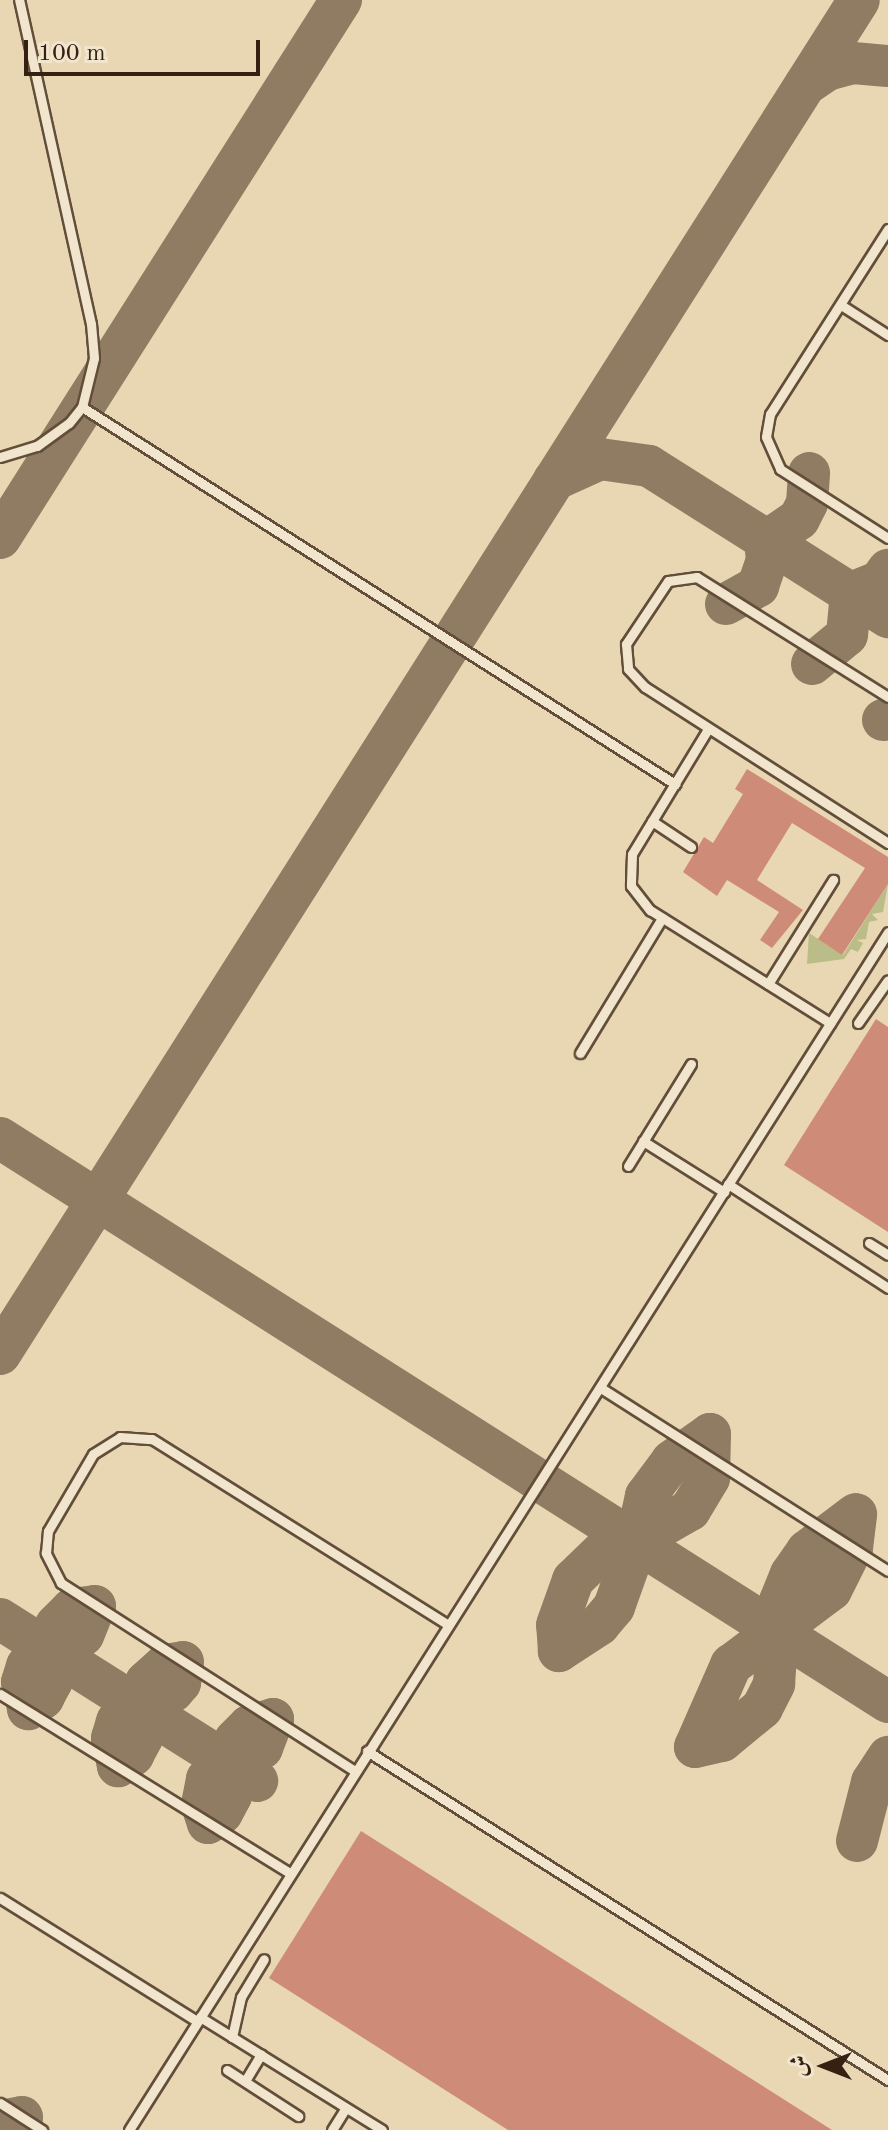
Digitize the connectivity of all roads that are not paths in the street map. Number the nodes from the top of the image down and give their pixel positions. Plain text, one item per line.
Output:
1 (19, 0) edge
2 (888, 229) edge
3 (841, 305) junction
4 (888, 335) edge
5 (82, 407) junction
6 (0, 457) edge
7 (888, 538) edge
8 (888, 697) edge
9 (708, 729) junction
10 (675, 784) junction
11 (652, 821) junction
12 (888, 843) edge
13 (691, 847) dead end
14 (833, 880) dead end
15 (662, 918) junction
16 (888, 932) edge
17 (888, 980) edge
18 (768, 984) junction
19 (830, 1023) junction
20 (858, 1023) dead end
21 (580, 1053) dead end
22 (691, 1064) dead end
23 (643, 1141) junction
24 (628, 1166) dead end
25 (726, 1188) junction
26 (869, 1243) dead end
27 (888, 1255) edge
28 (888, 1288) edge
29 (601, 1388) junction
30 (888, 1571) edge
31 (448, 1625) junction
32 (0, 1694) edge
33 (367, 1751) junction
34 (355, 1771) junction
35 (290, 1873) junction
36 (0, 1898) edge
37 (264, 1959) dead end
38 (198, 2019) junction
39 (232, 2037) junction
40 (261, 2054) junction
41 (227, 2070) dead end
42 (888, 2080) edge
43 (245, 2081) junction
44 (0, 2103) edge
45 (346, 2108) junction
46 (298, 2116) dead end
47 (42, 2130) edge
48 (129, 2130) edge
49 (332, 2130) edge
50 (382, 2130) edge

1 - 5 lane
2 - 3 lane
3 - 4 lane
3 - 7 lane
5 - 6 lane
5 - 10 lane
8 - 9 lane
9 - 10 lane
9 - 12 lane
10 - 11 lane
11 - 13 lane
11 - 15 lane
14 - 18 lane
15 - 18 lane
15 - 21 lane
16 - 19 lane
17 - 20 lane
18 - 19 lane
19 - 25 lane
22 - 23 lane
23 - 24 lane
23 - 25 lane
25 - 28 lane
25 - 29 lane
26 - 27 lane
29 - 30 lane
29 - 31 lane
31 - 33 lane
31 - 34 lane
32 - 35 lane
33 - 34 lane
33 - 42 lane
34 - 35 lane
35 - 38 lane
36 - 38 lane
37 - 39 lane
38 - 39 lane
38 - 48 lane
39 - 40 lane
40 - 43 lane
40 - 45 lane
41 - 43 lane
43 - 46 lane
44 - 47 lane
45 - 49 lane
45 - 50 lane

